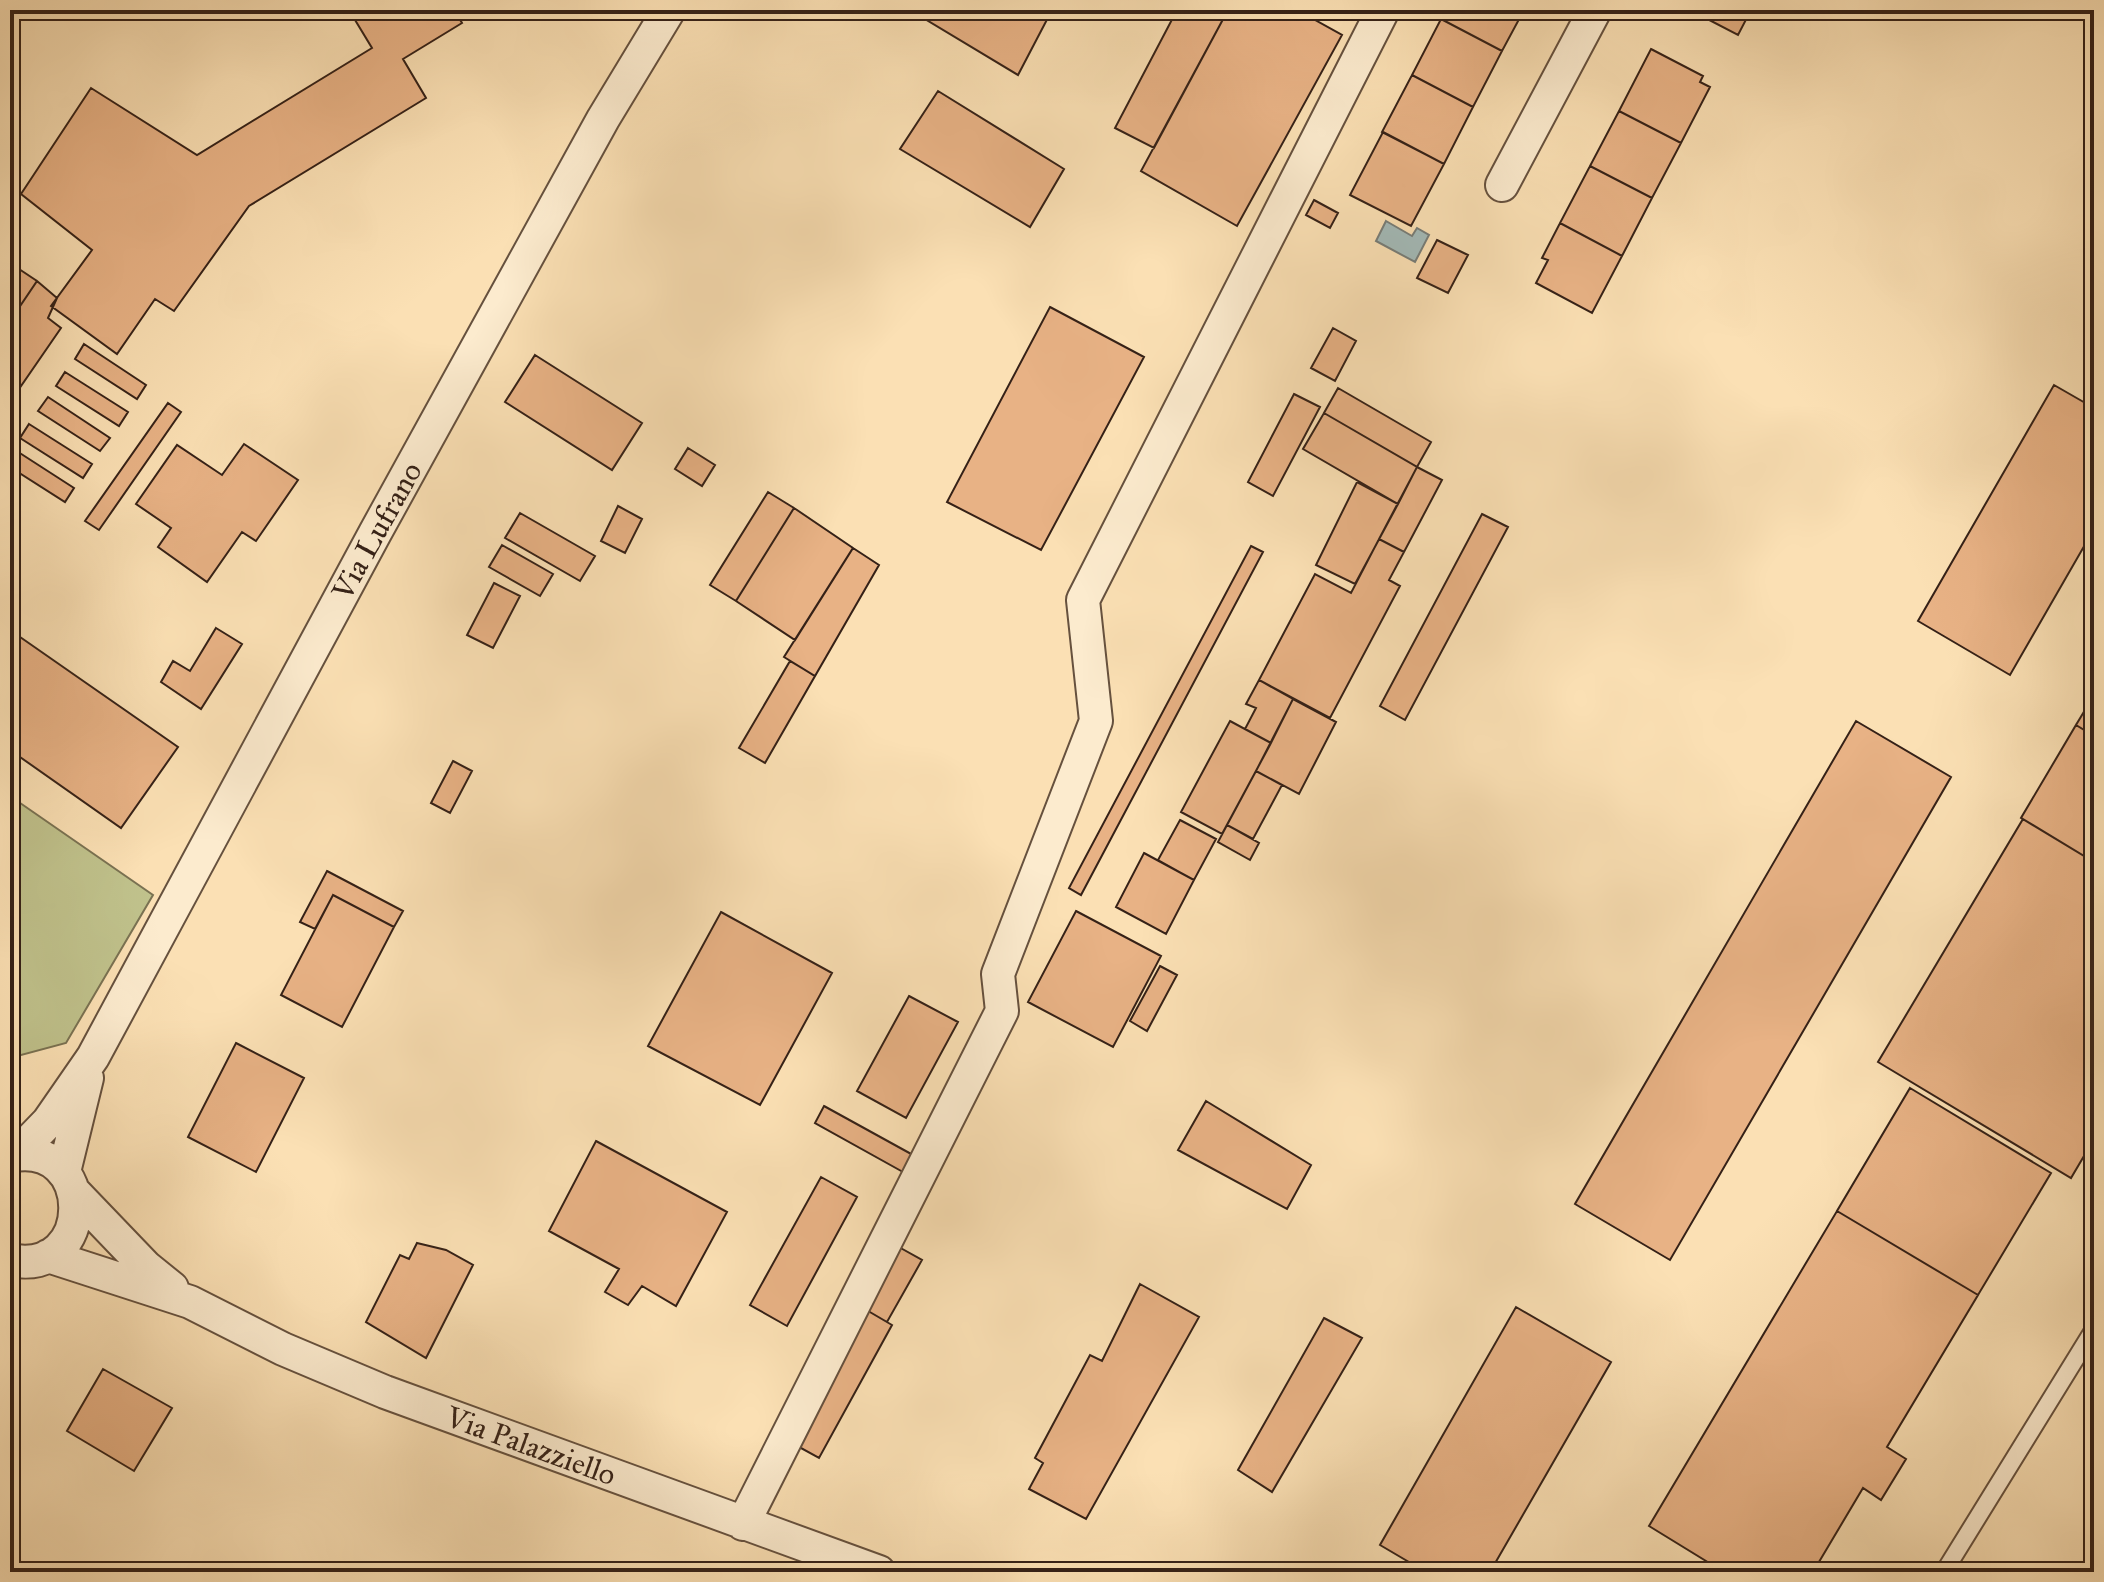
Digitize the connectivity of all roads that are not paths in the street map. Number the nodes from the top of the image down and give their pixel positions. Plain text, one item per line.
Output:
1 (669, 10) edge
2 (1383, 10) edge
3 (1595, 10) edge
4 (1502, 185) dead end
5 (93, 1057) junction
6 (13, 1155) edge
7 (69, 1182) junction
8 (22, 1262) edge
9 (190, 1302) junction
10 (2094, 1329) edge
11 (743, 1524) junction
12 (793, 1559) edge
13 (879, 1572) edge
14 (1944, 1572) edge

1 - 5 street, Via Lufrano
2 - 11 street
3 - 4 street
5 - 6 street, Via Lufrano
5 - 7 street, Via Lufrano
6 - 7 street
7 - 8 street, Via Lufrano
7 - 9 street, Via Palazziello
8 - 9 street, Via Palazziello
9 - 11 street, Via Palazziello
10 - 14 lane
11 - 12 street, Via Palazziello
12 - 13 street, Via Palazziello

